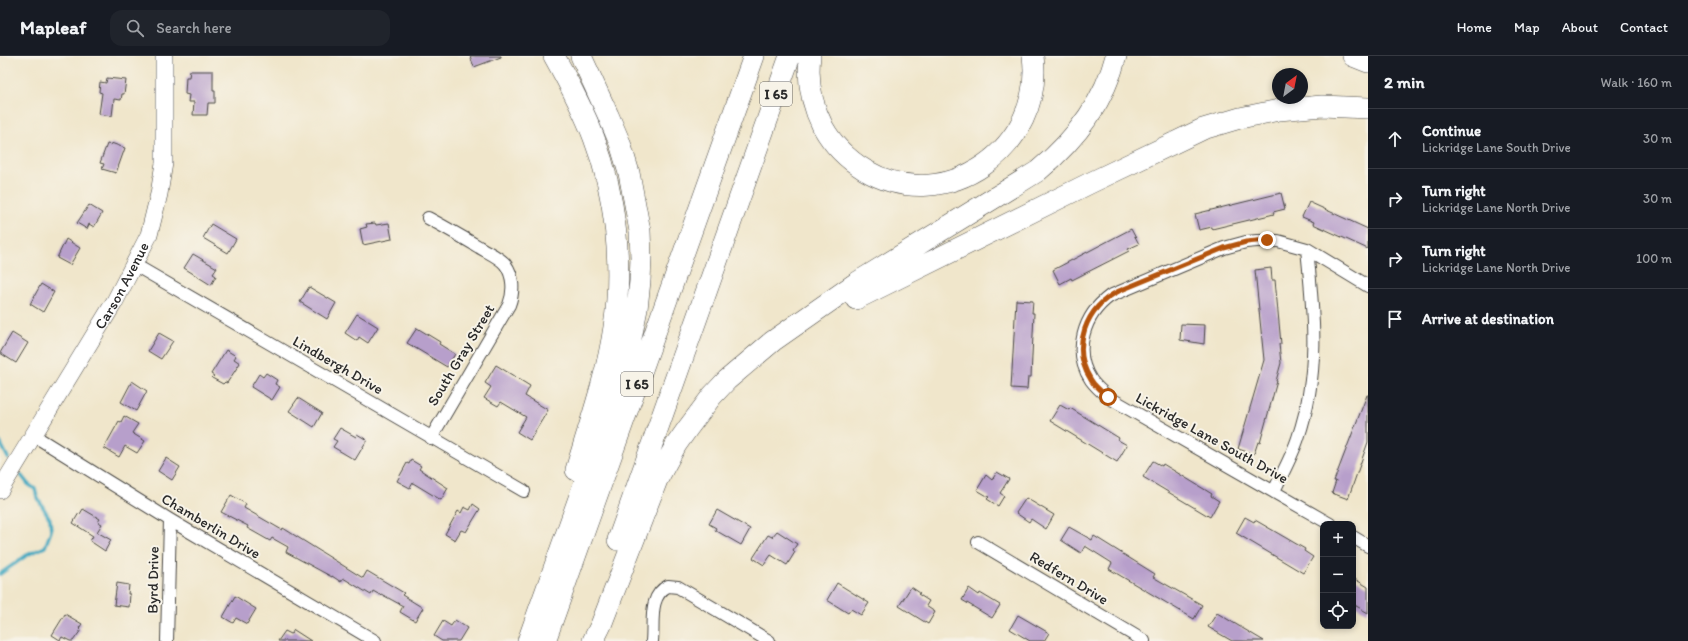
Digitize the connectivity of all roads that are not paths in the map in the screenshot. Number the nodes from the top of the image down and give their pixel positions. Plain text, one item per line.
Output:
1 (164, 56) edge
2 (554, 56) edge
3 (581, 56) edge
4 (754, 56) edge
5 (790, 56) edge
6 (810, 56) edge
7 (1033, 56) edge
8 (1116, 56) edge
9 (1353, 56) edge
10 (1368, 62) edge
11 (1368, 108) edge
12 (428, 218) dead end
13 (1307, 249) junction
14 (135, 265) junction
15 (1368, 286) edge
16 (773, 341) junction
17 (33, 435) junction
18 (431, 438) junction
19 (0, 490) edge
20 (524, 491) dead end
21 (1274, 491) junction
22 (170, 520) junction
23 (1325, 521) edge
24 (1356, 539) edge
25 (978, 542) dead end
26 (1368, 546) edge
27 (167, 641) edge
28 (374, 641) edge
29 (519, 641) edge
30 (528, 641) edge
31 (545, 641) edge
32 (584, 641) edge
33 (592, 641) edge
34 (652, 641) edge
35 (769, 641) edge
36 (1144, 641) edge

1 - 14 main road, Carson Avenue
2 - 29 highway
3 - 30 highway
4 - 31 highway, I 65
5 - 32 highway, I 65
6 - 7 highway
8 - 16 highway
9 - 10 highway
11 - 16 highway
12 - 18 street, South Gray Street
13 - 15 street, Lickridge Lane South Drive
13 - 21 street
13 - 21 street, Lickridge Lane South Drive
14 - 17 main road, Carson Avenue
14 - 18 street, Lindbergh Drive
16 - 33 highway
17 - 19 main road, Carson Avenue
17 - 22 street, Chamberlin Drive
18 - 20 street, Lindbergh Drive
21 - 23 street, Lickridge Lane South Drive
22 - 27 street, Byrd Drive
22 - 28 street, Chamberlin Drive
24 - 26 street
25 - 36 street, Redfern Drive
34 - 35 street

